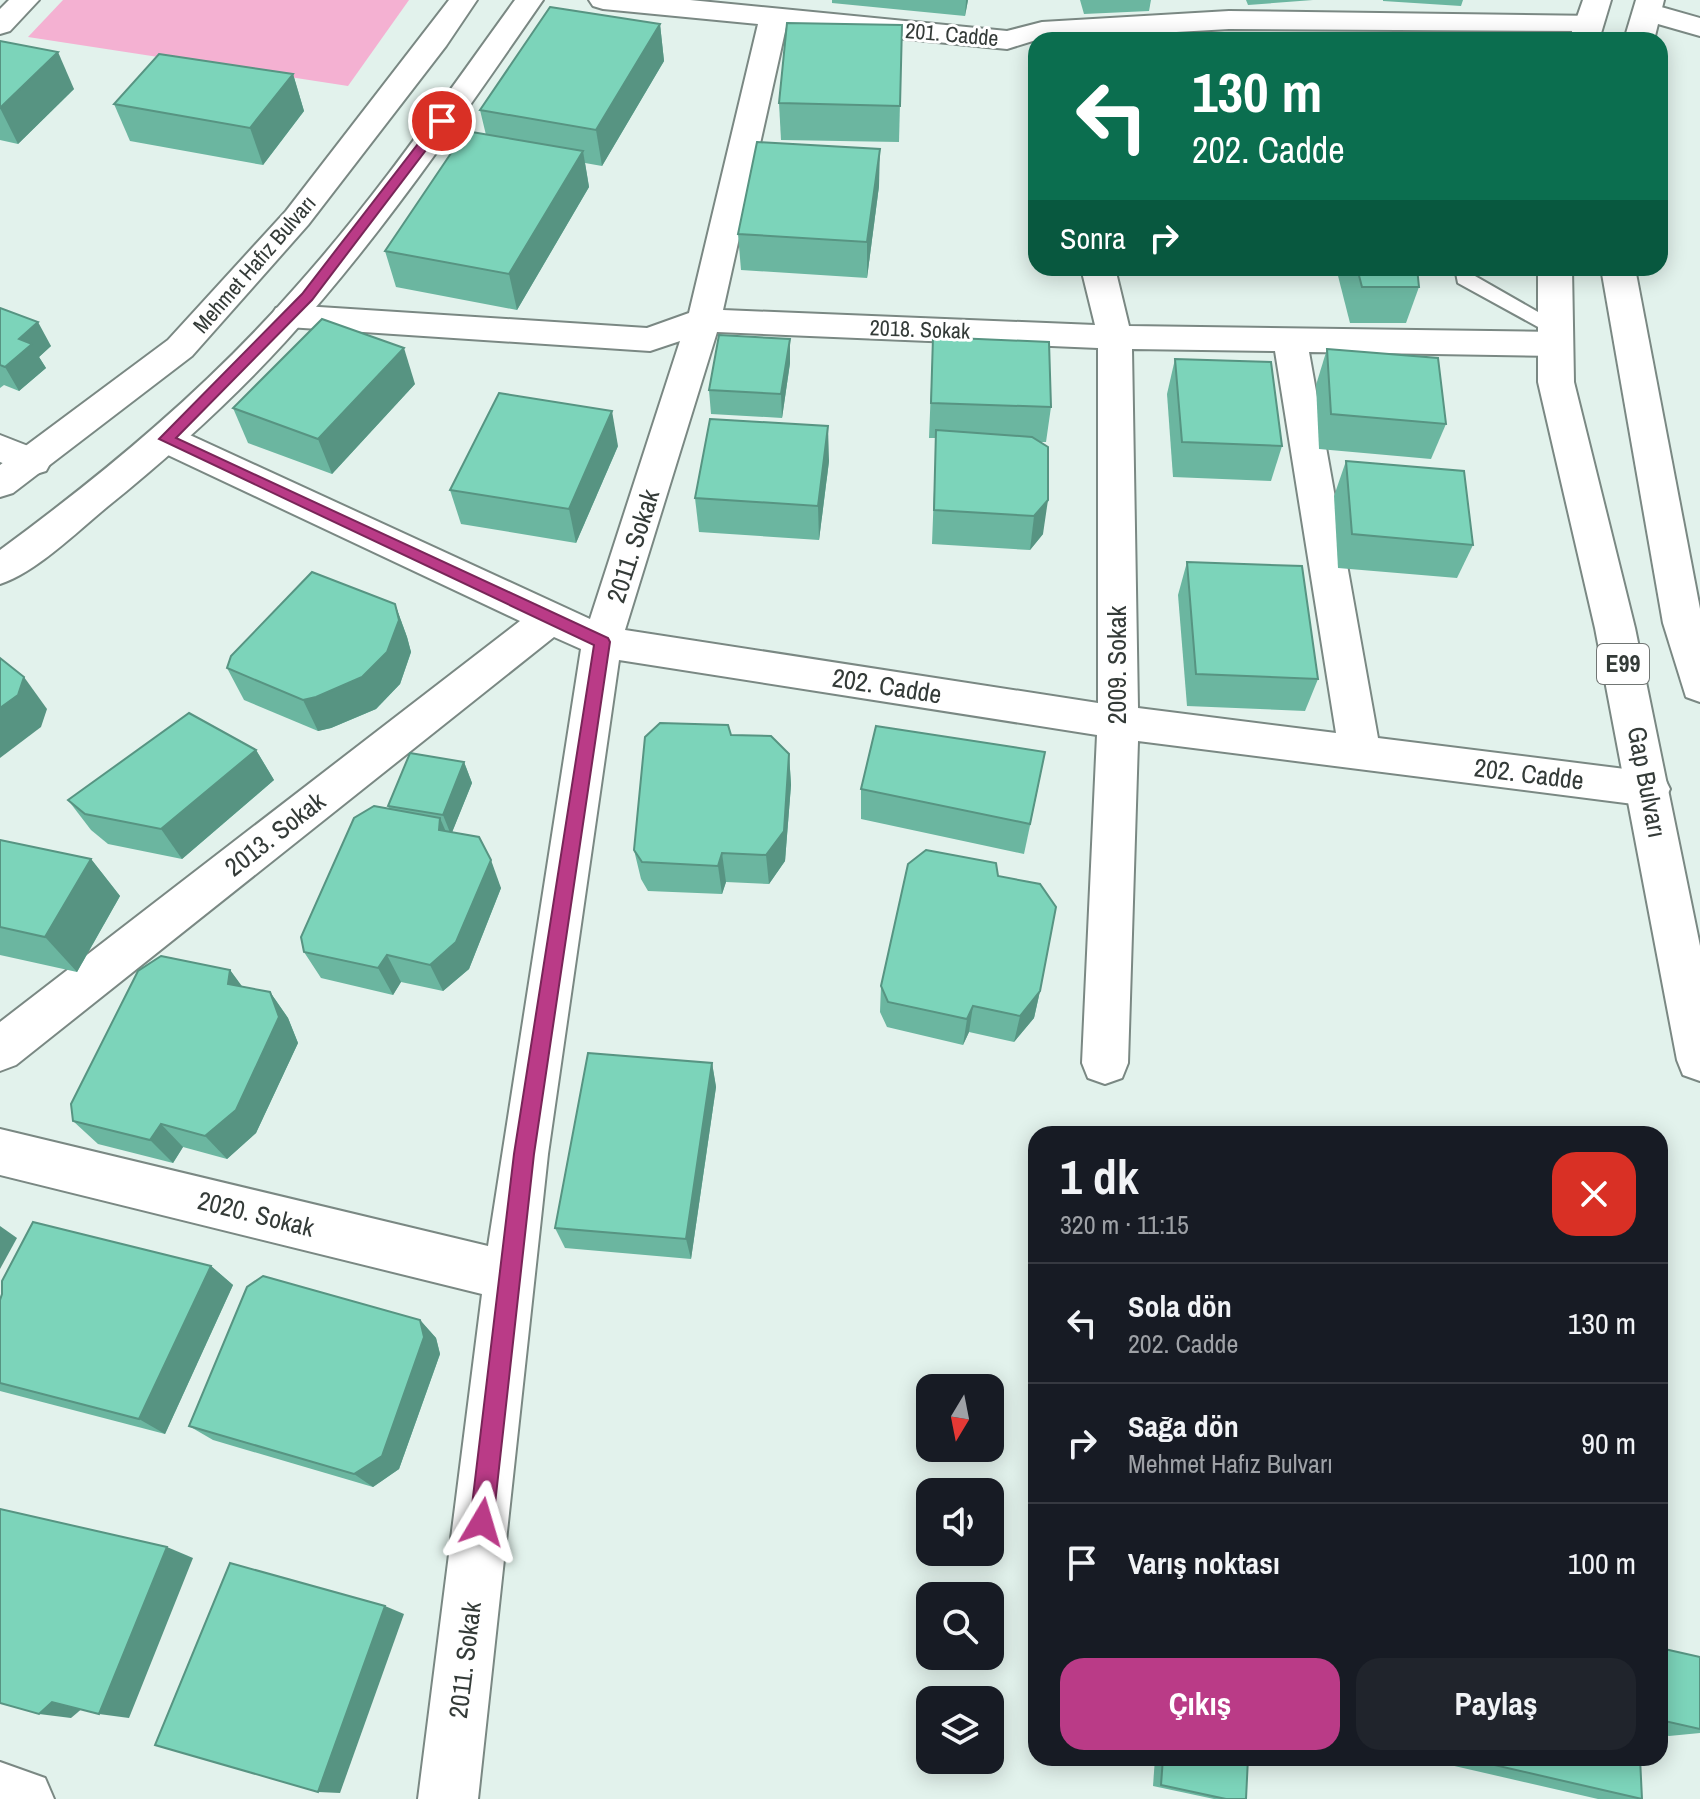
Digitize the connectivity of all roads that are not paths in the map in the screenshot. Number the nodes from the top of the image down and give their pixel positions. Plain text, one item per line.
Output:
1 (25, 0) edge
2 (463, 0) edge
3 (529, 0) edge
4 (603, 0) edge
5 (1035, 0) edge
6 (1649, 6) edge
7 (1225, 10) edge
8 (774, 17) junction
9 (1590, 21) edge
10 (0, 25) edge
11 (1700, 27) edge
12 (1042, 32) edge
13 (1071, 32) edge
14 (1641, 32) edge
15 (1028, 38) edge
16 (1100, 276) edge
17 (1465, 276) edge
18 (1555, 276) edge
19 (1620, 276) edge
20 (288, 316) junction
21 (704, 320) junction
22 (1556, 336) junction
23 (1115, 337) junction
24 (1290, 340) junction
25 (166, 439) junction
26 (0, 448) edge
27 (33, 462) junction
28 (0, 484) edge
29 (0, 570) edge
30 (551, 618) junction
31 (1692, 624) edge
32 (602, 642) junction
33 (1700, 686) edge
34 (1118, 722) junction
35 (1360, 753) junction
36 (1649, 789) junction
37 (0, 1050) edge
38 (1700, 1060) edge
39 (1105, 1063) dead end
40 (0, 1152) edge
41 (511, 1276) junction
42 (0, 1792) edge
43 (24, 1799) edge
44 (448, 1799) edge

1 - 10 main road
2 - 27 main road, Mehmet Hafız Bulvarı
3 - 20 main road
4 - 8 main road, 201. Cadde
5 - 12 main road
6 - 11 main road
6 - 14 main road
7 - 9 main road, 201. Cadde
7 - 13 main road, 201. Cadde
8 - 15 main road, 201. Cadde
8 - 21 main road, 2011. Sokak
16 - 23 main road, 2009. Sokak
17 - 22 lane
18 - 22 main road, Gap Bulvarı / E99
19 - 31 main road, E99
20 - 21 main road, 2018. Sokak
20 - 25 main road
21 - 23 main road, 2018. Sokak
21 - 32 main road, 2011. Sokak
22 - 24 main road, 2018. Sokak
22 - 36 main road, Gap Bulvarı / E99
23 - 24 main road, 2018. Sokak
23 - 34 main road, 2009. Sokak
24 - 35 main road
25 - 29 main road
25 - 30 main road, 202. Cadde
26 - 27 main road
27 - 28 main road, Mehmet Hafız Bulvarı
30 - 32 main road, 202. Cadde
30 - 37 main road, 2013. Sokak
31 - 33 main road, E99
32 - 34 main road, 202. Cadde
32 - 41 main road, 2011. Sokak
34 - 35 main road, 202. Cadde
34 - 39 main road, 2009. Sokak
35 - 36 main road, 202. Cadde
36 - 38 main road, Gap Bulvarı / E99
40 - 41 main road, 2020. Sokak
41 - 44 main road, 2011. Sokak
42 - 43 main road

